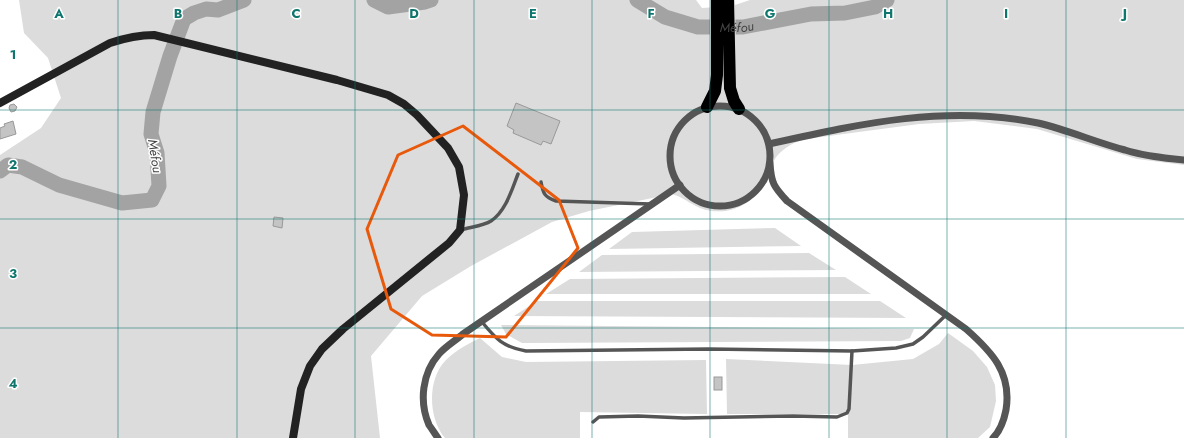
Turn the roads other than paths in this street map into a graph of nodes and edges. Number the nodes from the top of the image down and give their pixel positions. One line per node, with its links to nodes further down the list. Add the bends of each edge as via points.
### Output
1 (717, 0): 3 (highway)
2 (728, 0): 3 (highway)
3 (723, 75): 5 (highway); 6 (highway)
4 (0, 103): 14 (main road, via 110,43 133,36 154,35 338,80 388,95 404,104 417,114 448,148 459,167 464,195)
5 (707, 107): 6 (street, via 723,105); 12 (street, via 688,117 675,134 670,163)
6 (739, 109): 7 (street, via 748,113 758,123)
7 (769, 144): 8 (street, via 848,126 902,118 993,116 1038,123 1150,156); 9 (street)
8 (1184, 160)
9 (770, 163): 12 (street, via 760,187 747,199 730,205 704,204 689,195); 15 (street, via 771,178 787,201)
10 (518, 174): 14 (lane, via 500,213 487,223)
11 (541, 182): 13 (lane, via 548,199 556,201)
12 (680, 185): 13 (street)
13 (652, 204): 16 (street)
14 (460, 230): 19 (main road, via 449,243 343,328 322,349 310,366 301,389)
15 (946, 315): 17 (lane, via 913,344 896,348); 21 (street, via 988,349 1002,371 1008,396 1004,417)
16 (482, 322): 17 (lane, via 495,338 504,344 526,351); 20 (street, via 438,354 426,375 423,389 426,415)
17 (852, 351): 18 (lane, via 849,409 847,413 837,417 610,416 599,417)
18 (593, 422)
19 (293, 438)
20 (438, 438)
21 (993, 438)

